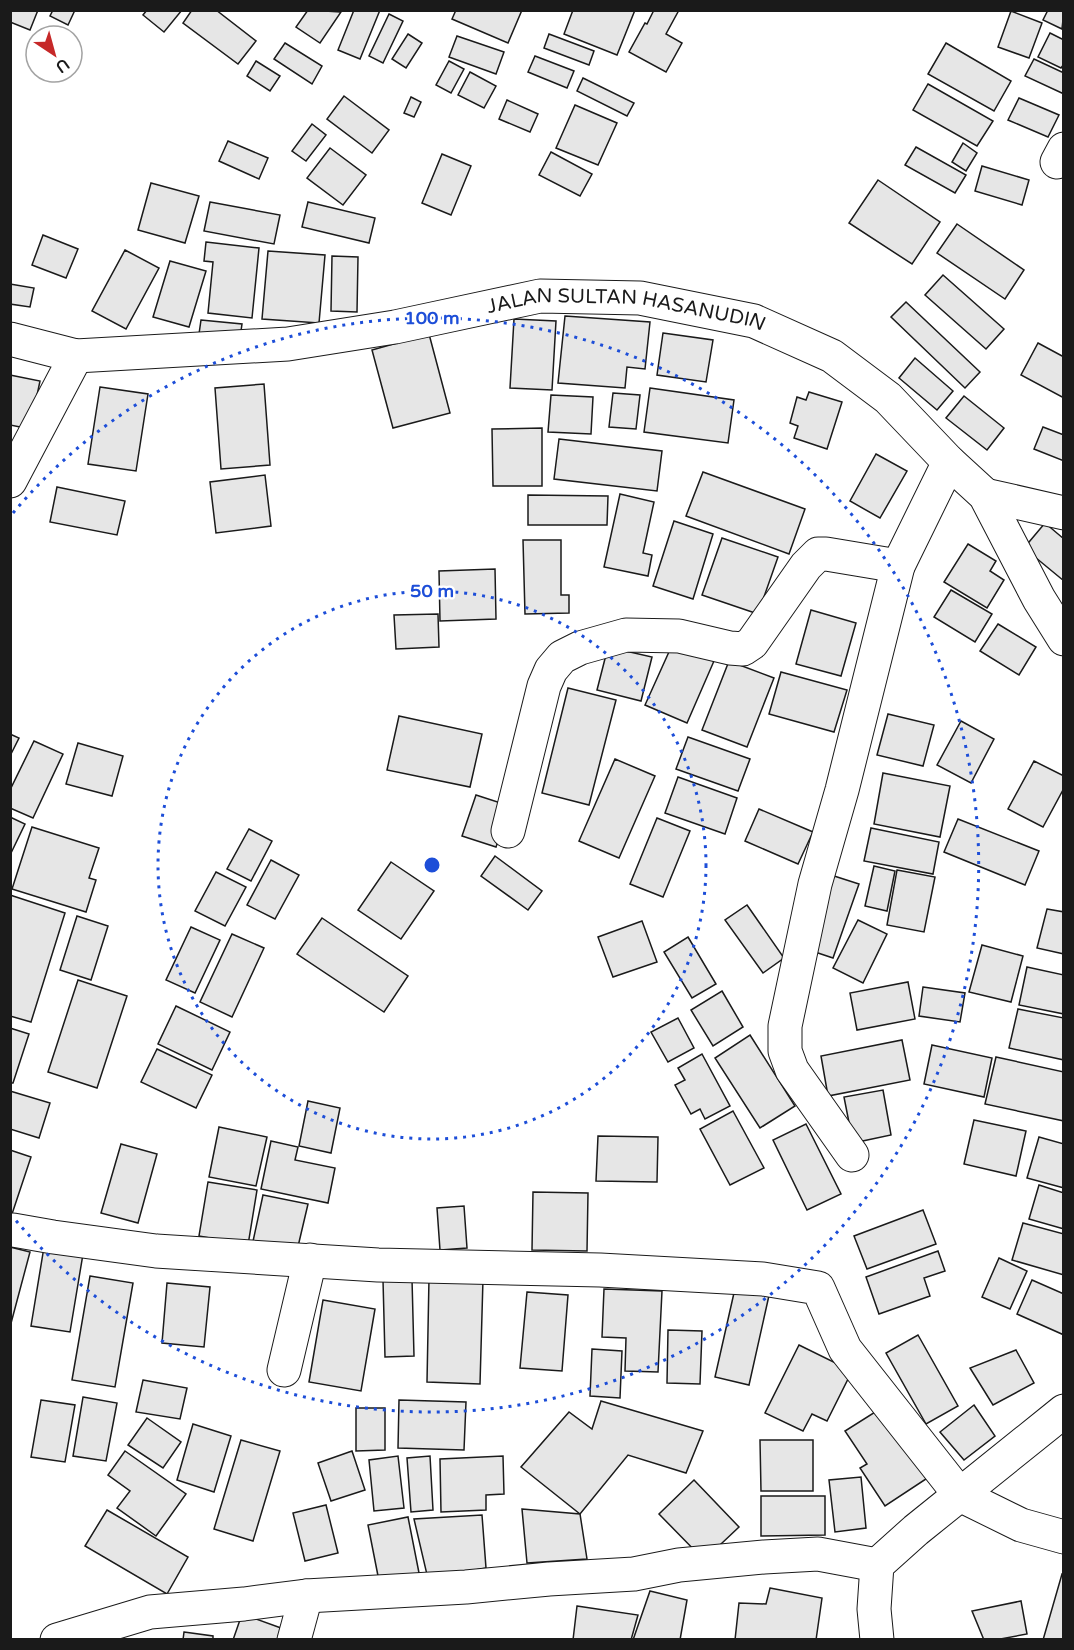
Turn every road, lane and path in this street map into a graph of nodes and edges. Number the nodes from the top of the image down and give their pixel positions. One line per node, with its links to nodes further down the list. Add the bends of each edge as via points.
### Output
1 (10, 339): 2 (street, JALAN SULTAN HASANUDIN)
2 (76, 356): 3 (street, JALAN SULTAN HASANUDIN, via 288,344 395,327 540,296 640,298 754,321 832,356 888,398); 4 (street)
3 (950, 462): 5 (street, JALAN SULTAN HASANUDIN); 7 (street)
4 (10, 481)
5 (985, 495): 6 (street); 8 (street, JALAN SULTAN HASANUDIN)
6 (1064, 513)
7 (898, 566): 9 (street, via 819,554 806,566 752,643 743,649 679,636 626,635 562,657 544,686); 10 (street, via 843,790 815,884 785,1026 785,1051 792,1070)
8 (1064, 639)
9 (508, 831)
10 (852, 1155)
11 (13, 1230): 12 (street, via 156,1251)
12 (310, 1260): 13 (street); 15 (street, via 600,1270 763,1279 818,1288 845,1349)
13 (284, 1370)
14 (1064, 1411): 15 (street)
15 (960, 1495): 16 (street, via 1020,1525); 17 (street)
16 (1064, 1538)
17 (877, 1565): 18 (street, via 818,1554 680,1564 634,1574); 21 (street)
18 (306, 1596): 19 (street, via 150,1612); 20 (street)
19 (57, 1640)
20 (294, 1640)
21 (876, 1640)

